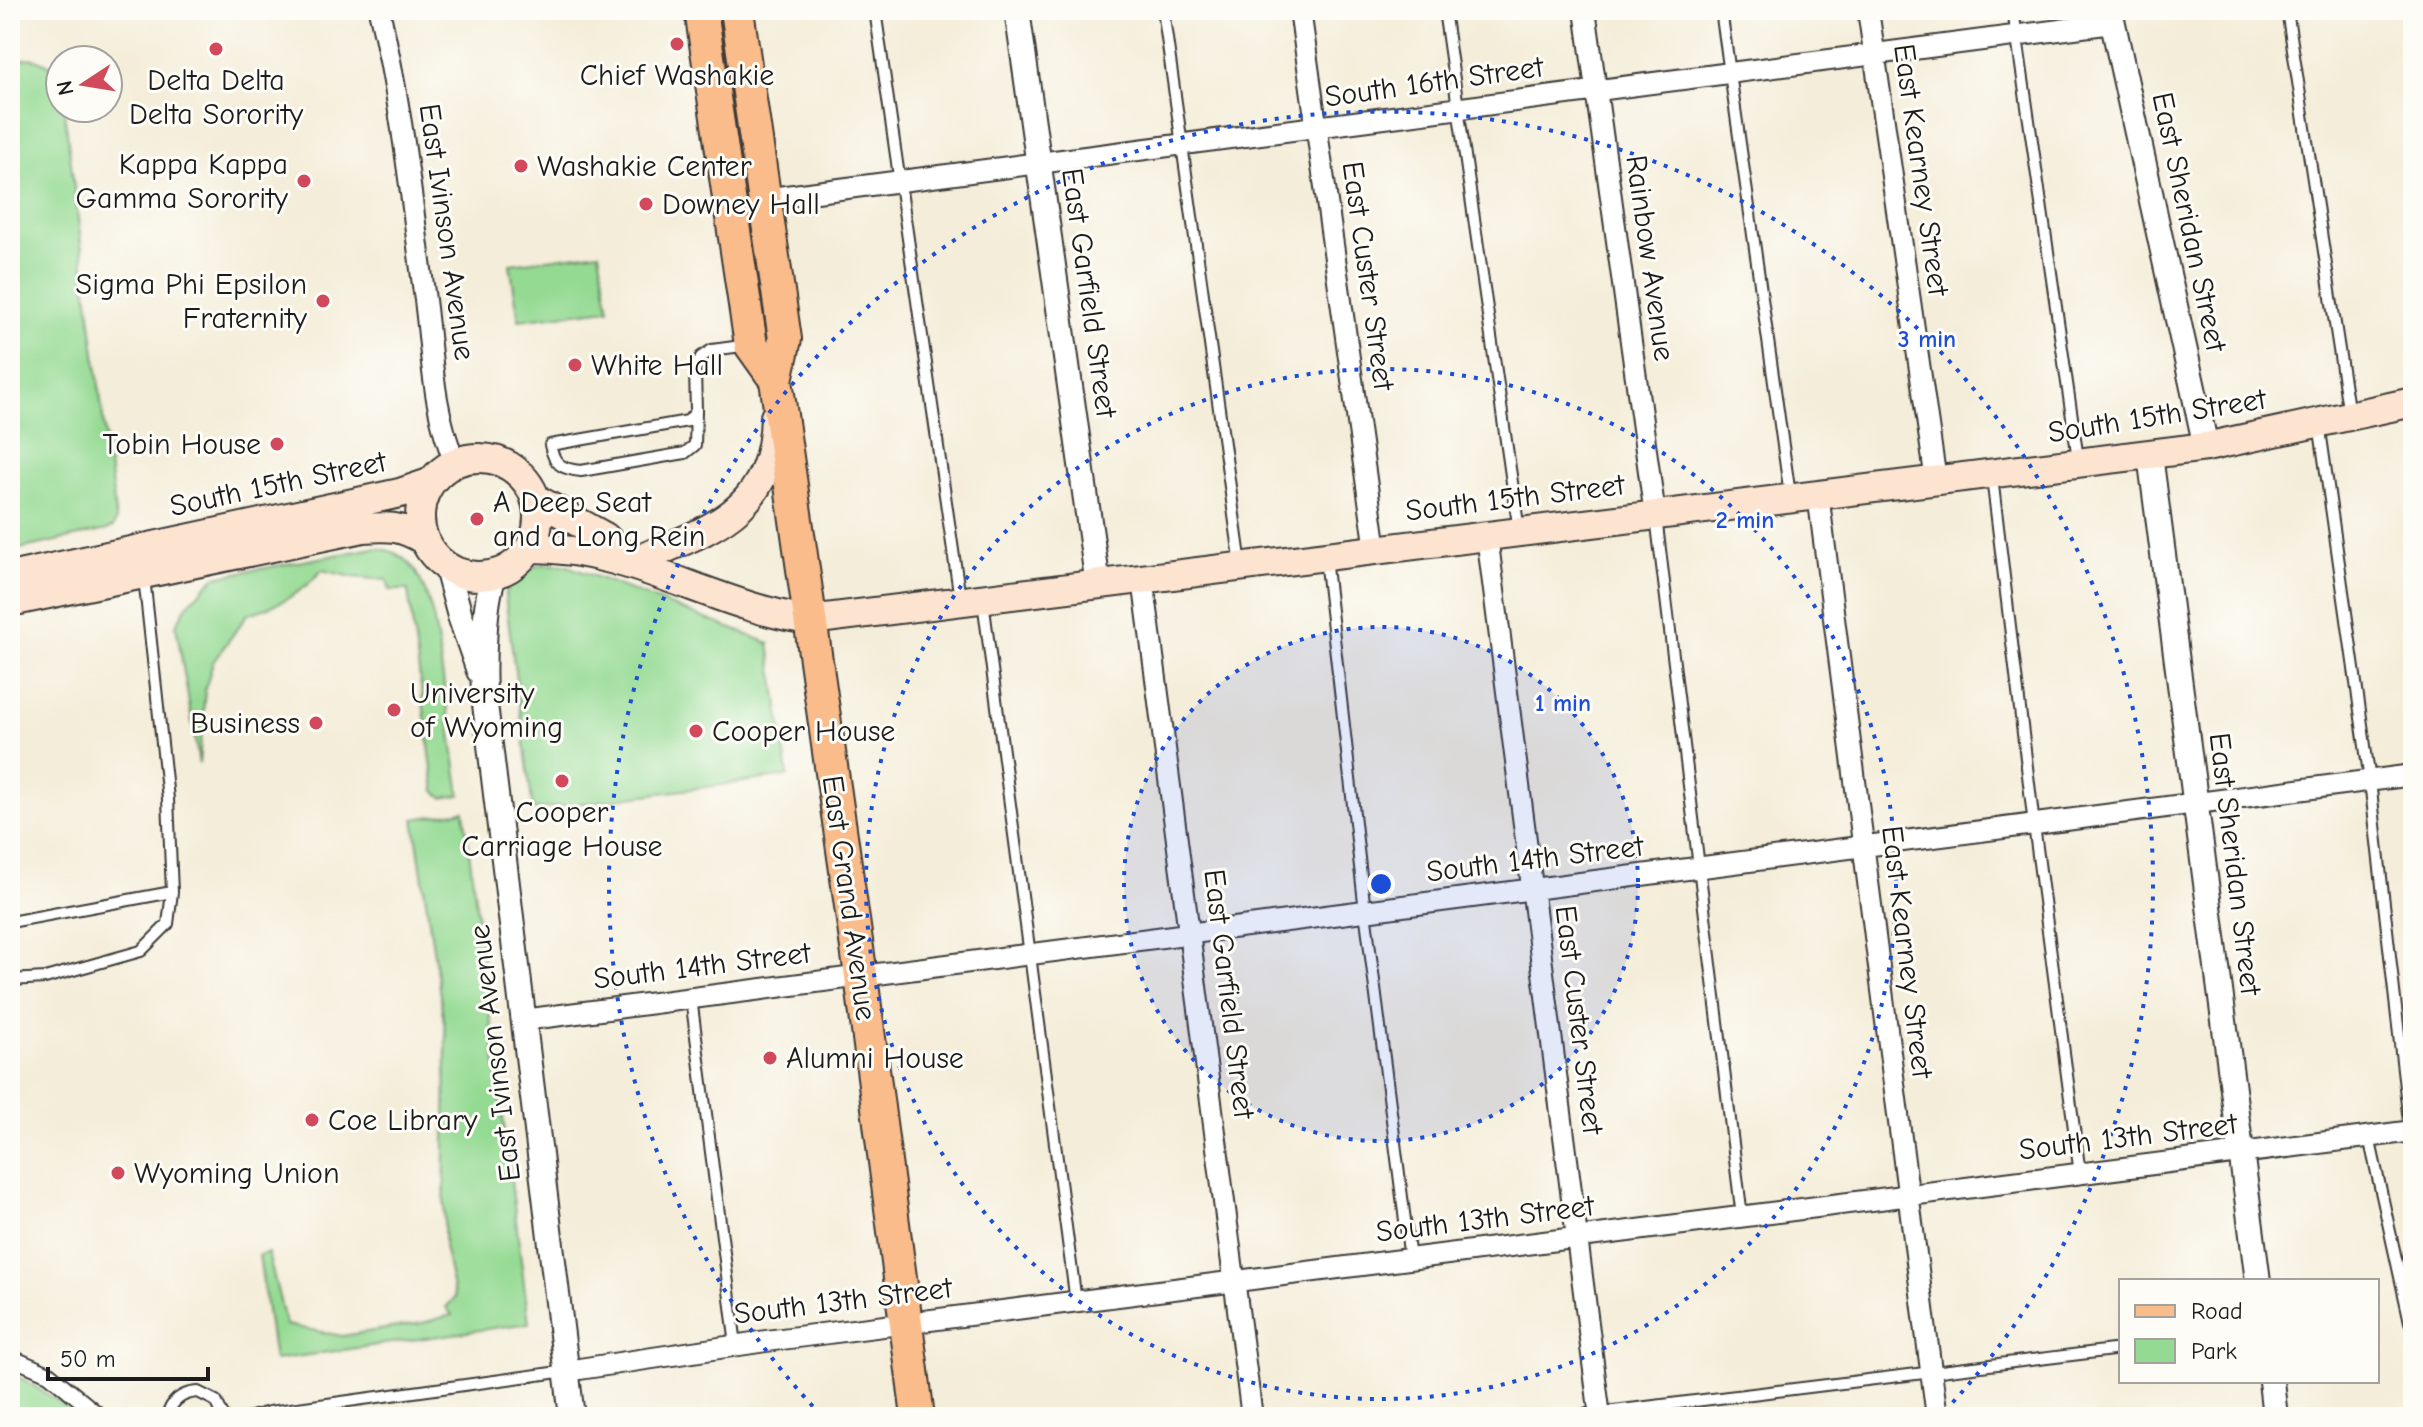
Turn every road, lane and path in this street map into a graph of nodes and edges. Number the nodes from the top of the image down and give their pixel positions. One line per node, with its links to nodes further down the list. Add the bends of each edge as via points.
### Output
1 (379, 10): 33 (street, East Ivinson Avenue, via 412,197 438,407)
2 (701, 10): 25 (main road, East Grand Avenue)
3 (737, 10): 24 (main road, East Grand Avenue)
4 (875, 10): 23 (lane)
5 (1017, 10): 22 (street, East Garfield Street)
6 (1163, 10): 21 (lane)
7 (1300, 10): 20 (street, East Custer Street)
8 (1444, 10): 19 (lane)
9 (1585, 10): 18 (street, Rainbow Avenue)
10 (1721, 10): 17 (lane)
11 (1868, 10): 16 (street, East Kearney Street)
12 (2013, 10): 15 (lane)
13 (2287, 10): 29 (lane)
14 (2112, 16): 15 (street, South 16th Street); 31 (street, East Sheridan Street)
15 (2016, 35): 16 (street, South 16th Street); 34 (lane)
16 (1874, 53): 17 (street, South 16th Street); 36 (street, East Kearney Street)
17 (1730, 73): 18 (street, South 16th Street); 39 (lane)
18 (1596, 91): 19 (street, South 16th Street); 41 (street, Rainbow Avenue)
19 (1458, 109): 20 (street, South 16th Street); 42 (lane)
20 (1317, 128): 21 (street, South 16th Street); 46 (street, East Custer Street)
21 (1182, 145): 22 (street, South 16th Street); 50 (lane)
22 (1039, 164): 23 (street, South 16th Street); 55 (street, East Garfield Street)
23 (900, 182): 24 (street, South 16th Street); 56 (lane)
24 (763, 199): 26 (main road, East Grand Avenue, via 785,339)
25 (751, 345): 26 (main road, East Grand Avenue); 28 (lane, via 712,350 701,357 695,370)
26 (776, 380): 49 (main road, via 774,446 756,491 709,529); 58 (main road, East Grand Avenue)
27 (2413, 402): 29 (main road, South 15th Street)
28 (696, 411): 28 (lane, via 680,423 550,445 552,455 566,469 581,471 685,453 695,445)
29 (2349, 416): 30 (main road, South 15th Street)
30 (2319, 423): 31 (main road, South 15th Street); 61 (lane)
31 (2206, 447): 32 (main road, South 15th Street)
32 (2150, 455): 34 (main road, South 15th Street); 62 (street, East Sheridan Street)
33 (455, 462): 37 (main road, South 15th Street); 40 (main road, South 15th Street, via 483,457 510,466)
34 (2079, 463): 35 (main road, South 15th Street)
35 (1991, 474): 36 (main road, South 15th Street); 63 (lane)
36 (1936, 481): 38 (main road, South 15th Street)
37 (429, 483): 44 (main road, South 15th Street, via 421,505); 48 (main road, South 15th Street)
38 (1818, 494): 39 (main road, South 15th Street); 64 (street, East Kearney Street)
39 (1790, 498): 41 (main road, South 15th Street)
40 (536, 499): 45 (main road, via 538,528); 49 (main road, South 15th Street, via 605,537)
41 (1655, 515): 42 (main road, South 15th Street); 65 (lane)
42 (1519, 532): 43 (main road, South 15th Street)
43 (1487, 536): 46 (main road, South 15th Street); 66 (street, East Custer Street)
44 (424, 540): 48 (main road, South 15th Street, via 392,526 363,528); 51 (main road)
45 (530, 548): 49 (main road, South 15th Street); 52 (main road, via 516,565)
46 (1376, 550): 47 (main road, South 15th Street)
47 (1325, 556): 50 (main road, South 15th Street); 68 (lane)
48 (142, 560): 53 (main road); 57 (main road); 67 (lane, via 168,799)
49 (631, 563): 58 (main road, South 15th Street, via 774,613)
50 (1241, 567): 54 (main road, South 15th Street)
51 (447, 568): 52 (main road, via 474,577); 59 (street, East Ivinson Avenue)
52 (495, 575): 59 (street, East Ivinson Avenue, via 487,597)
53 (10, 577)
54 (1143, 579): 55 (main road, South 15th Street); 70 (street, East Garfield Street)
55 (1098, 585): 56 (main road, South 15th Street)
56 (972, 600): 58 (main road, South 15th Street); 71 (lane)
57 (10, 602)
58 (810, 620): 72 (main road, East Grand Avenue)
59 (483, 681): 75 (street, East Ivinson Avenue)
60 (2413, 775): 61 (street, South 14th Street)
61 (2370, 781): 62 (street, South 14th Street); 76 (lane)
62 (2195, 804): 63 (street, South 14th Street); 78 (street, East Sheridan Street)
63 (2034, 825): 64 (street, South 14th Street); 79 (lane)
64 (1863, 846): 65 (street, South 14th Street); 80 (street, East Kearney Street)
65 (1700, 868): 66 (street, South 14th Street); 81 (lane)
66 (1532, 889): 68 (street, South 14th Street); 82 (street, East Custer Street)
67 (172, 892): 69 (lane); 73 (lane, via 168,924 141,951 45,978)
68 (1365, 911): 70 (street, South 14th Street); 83 (lane)
69 (10, 922)
70 (1189, 934): 71 (street, South 14th Street); 85 (street, East Garfield Street)
71 (1030, 954): 72 (street, South 14th Street); 86 (lane)
72 (861, 976): 74 (street, South 14th Street); 87 (main road, East Grand Avenue)
73 (10, 980)
74 (691, 998): 75 (street, South 14th Street); 89 (lane)
75 (523, 1020): 93 (street, East Ivinson Avenue)
76 (2411, 1131): 77 (street, South 13th Street)
77 (2369, 1137): 78 (street, South 13th Street); 88 (lane)
78 (2241, 1153): 79 (street, South 13th Street); 84 (street, East Sheridan Street)
79 (2080, 1174): 80 (street, South 13th Street)
80 (1908, 1196): 81 (street, South 13th Street); 92 (street, East Kearney Street)
81 (1742, 1217): 82 (street, South 13th Street)
82 (1577, 1238): 83 (street, South 13th Street); 96 (street, East Custer Street)
83 (1410, 1259): 85 (street, South 13th Street)
84 (2258, 1279)
85 (1234, 1282): 86 (street, South 13th Street); 103 (street, East Garfield Street)
86 (1076, 1302): 87 (street, South 13th Street)
87 (906, 1324): 89 (street, South 13th Street); 102 (main road, East Grand Avenue)
88 (2413, 1326)
89 (736, 1345): 93 (street, South 13th Street)
90 (2119, 1349): 92 (lane)
91 (10, 1357): 97 (street, via 49,1374)
92 (1931, 1370): 96 (lane); 105 (street, East Kearney Street)
93 (566, 1371): 95 (lane); 101 (street, East Ivinson Avenue)
94 (2271, 1383): 106 (street)
95 (269, 1414): 100 (lane)
96 (1600, 1415): 104 (lane)
97 (101, 1417)
98 (167, 1417): 99 (lane, via 179,1397 198,1392 216,1401)
99 (224, 1417)
100 (251, 1417)
101 (572, 1417)
102 (918, 1417)
103 (1252, 1417)
104 (1564, 1417)
105 (1937, 1417)
106 (2275, 1417)

